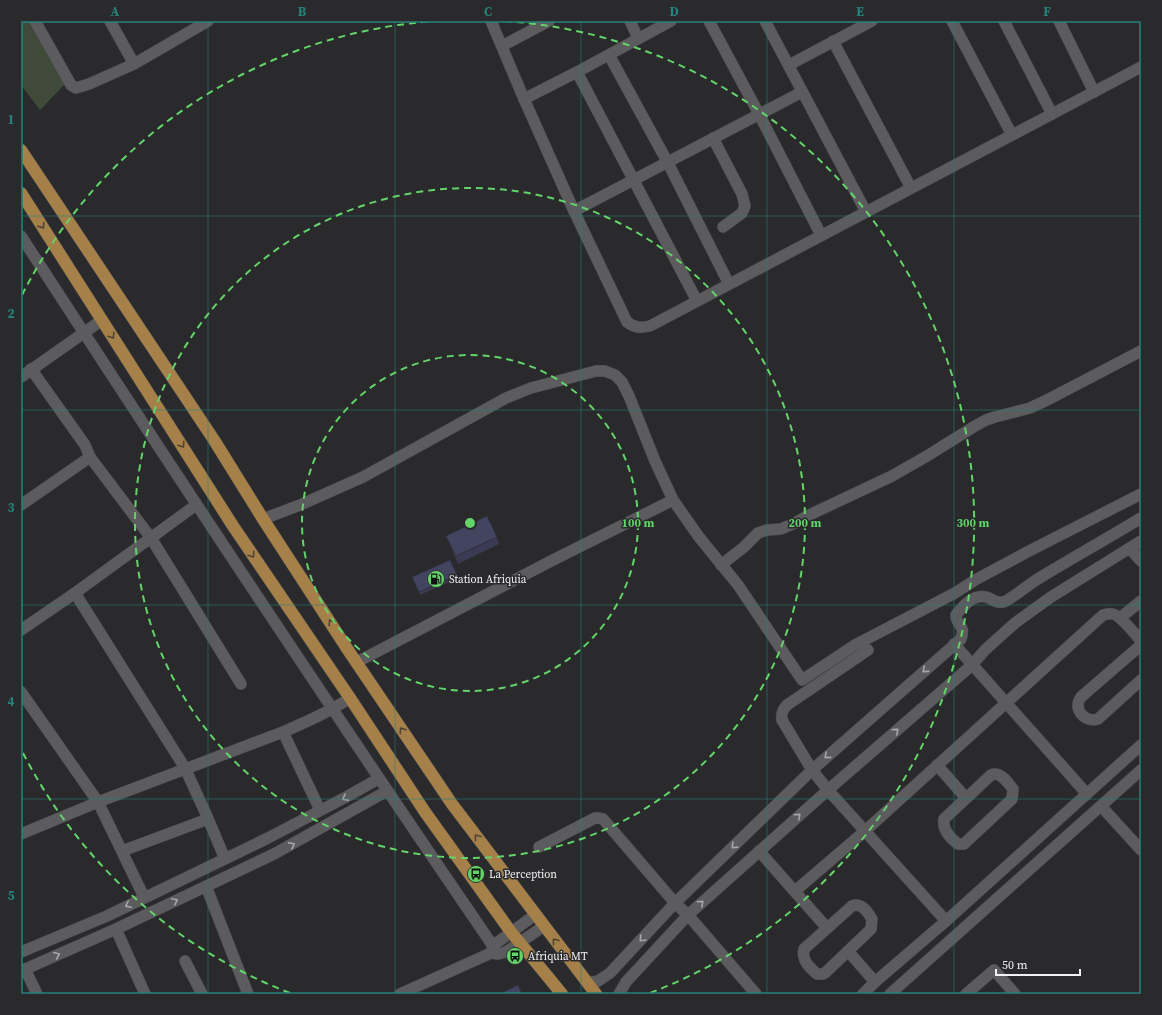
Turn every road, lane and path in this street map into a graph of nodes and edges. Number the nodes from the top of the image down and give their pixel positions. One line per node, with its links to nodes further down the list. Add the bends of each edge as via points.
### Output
1 (35, 21): 18 (street, via 71,85 76,88)
2 (110, 21): 18 (street)
3 (491, 21): 16 (street)
4 (549, 21): 16 (street)
5 (630, 21): 14 (street)
6 (671, 21): 14 (street)
7 (709, 21): 25 (street)
8 (765, 21): 19 (street)
9 (872, 21): 15 (street)
10 (952, 21): 27 (street)
11 (1004, 21): 26 (street)
12 (1059, 21): 23 (street)
13 (201, 23): 18 (street)
14 (638, 38): 17 (street)
15 (833, 41): 19 (street); 32 (street)
16 (502, 46): 24 (street)
17 (609, 55): 21 (street); 30 (street)
18 (134, 64)
19 (789, 65): 22 (street)
20 (1141, 67): 23 (street)
21 (577, 72): 24 (street); 31 (street)
22 (802, 92): 25 (street); 35 (street)
23 (1094, 92): 26 (street)
24 (524, 99): 34 (street)
25 (759, 114): 28 (street); 37 (street)
26 (1052, 114): 27 (street)
27 (1012, 135): 32 (street)
28 (713, 138): 30 (street); 36 (street, via 742,194 745,206 742,213)
29 (21, 150): 52 (main road, via 214,440)
30 (668, 163): 31 (street); 39 (street)
31 (634, 181): 34 (street); 40 (street)
32 (911, 188): 35 (street)
33 (21, 193): 41 (main road, one-way to 41)
34 (574, 211): 40 (street, via 627,322 632,326 650,326)
35 (866, 212): 37 (street)
36 (723, 227)
37 (821, 235): 39 (street)
38 (21, 236): 42 (street)
39 (729, 284): 40 (street)
40 (697, 301)
41 (102, 320): 42 (street); 71 (main road, one-way to 71, via 233,526)
42 (84, 333): 44 (street); 50 (street)
43 (1141, 351): 57 (street, via 1030,408 986,420 892,476 795,523 781,529 758,533 744,548)
44 (31, 369): 45 (street); 46 (street, via 85,445)
45 (21, 377)
46 (90, 457): 49 (street); 53 (street)
47 (1141, 494): 57 (street, via 855,645 802,680 751,604)
48 (673, 500): 52 (street, via 622,382 615,375 596,371 506,398 363,477 300,506); 57 (street); 66 (street)
49 (21, 505)
50 (196, 505): 53 (street); 73 (street)
51 (1141, 518): 63 (street, via 1041,577 1006,601 998,602 981,597 973,599 956,615 963,633)
52 (263, 519): 66 (main road, one-way to 52)
53 (151, 538): 58 (street); 69 (street)
54 (1141, 541): 55 (street)
55 (1130, 549): 56 (street); 67 (street, via 1033,610 1000,636)
56 (1141, 561)
57 (721, 565)
58 (75, 593): 61 (street); 77 (street)
59 (1141, 600): 60 (street)
60 (1120, 618): 62 (street); 72 (street, via 1110,613 1103,615)
61 (21, 630)
62 (1141, 641)
63 (954, 644): 67 (street); 78 (street, one-way to 78)
64 (1141, 644): 68 (street, via 1081,697 1078,709 1086,719 1098,719)
65 (868, 650): 78 (street, via 787,705 782,711 784,724)
66 (356, 662): 100 (main road, one-way to 66, via 452,804)
67 (972, 665): 72 (street); 81 (street, one-way to 67)
68 (1141, 680)
69 (241, 684)
70 (21, 692): 85 (street)
71 (350, 698): 73 (street); 106 (main road, via 421,806)
72 (1006, 702): 76 (street); 83 (street)
73 (333, 709): 74 (street); 80 (street)
74 (283, 732): 77 (street); 87 (street)
75 (1141, 745): 83 (street)
76 (937, 765): 84 (street); 89 (street)
77 (185, 768): 85 (street); 88 (street)
78 (812, 770): 81 (street); 99 (street, one-way to 99)
79 (1141, 770): 86 (street)
80 (378, 779): 82 (street); 87 (street, one-way to 87)
81 (828, 790): 89 (street); 94 (street, one-way to 81)
82 (387, 791): 96 (street, one-way to 82, via 285,849); 108 (street)
83 (1087, 794): 102 (street)
84 (966, 798): 84 (street, via 947,816 943,824 945,831 960,845 1010,802 1013,789 1002,776 994,774)
85 (98, 802): 90 (street); 93 (street)
86 (1101, 806): 92 (street); 127 (street)
87 (320, 810): 95 (street)
88 (208, 819): 93 (street); 95 (street)
89 (865, 831): 97 (street); 102 (street)
90 (21, 834)
91 (539, 847): 99 (street, via 595,818 603,819)
92 (1141, 850)
93 (122, 851): 98 (street)
94 (760, 851): 97 (street); 101 (street, one-way to 94)
95 (225, 859): 98 (street)
96 (206, 886): 105 (street, one-way to 96); 120 (street)
97 (795, 891): 104 (street)
98 (144, 897): 110 (street, one-way to 110, via 107,916)
99 (675, 903): 101 (street); 112 (street, one-way to 112)
100 (535, 915): 103 (main road); 106 (street)
101 (688, 915): 114 (street); 125 (street)
102 (946, 921): 115 (street)
103 (544, 926): 107 (street); 116 (main road, one-way to 103)
104 (827, 928): 109 (street, via 804,950 805,961 815,973 823,974); 109 (street, via 852,906 863,907 872,919 871,929)
105 (116, 929): 113 (street, one-way to 105); 118 (street)
106 (511, 932): 107 (main road); 108 (street, via 495,944)
107 (520, 943): 108 (street, via 502,953 494,954); 122 (main road)
108 (492, 950): 121 (street)
109 (848, 951): 115 (street)
110 (21, 952)
111 (185, 961): 119 (street)
112 (614, 969): 114 (street); 116 (street, via 603,979)
113 (23, 970): 117 (street)
114 (626, 982): 124 (street)
115 (875, 982): 126 (street)
116 (587, 983): 123 (main road)
117 (36, 994)
118 (145, 994)
119 (202, 994)
120 (248, 994)
121 (400, 994)
122 (562, 994)
123 (596, 994)
124 (619, 994)
125 (756, 994)
126 (864, 994)
127 (890, 994)
128 (966, 994): 129 (street, via 994,970)
129 (1015, 994)

